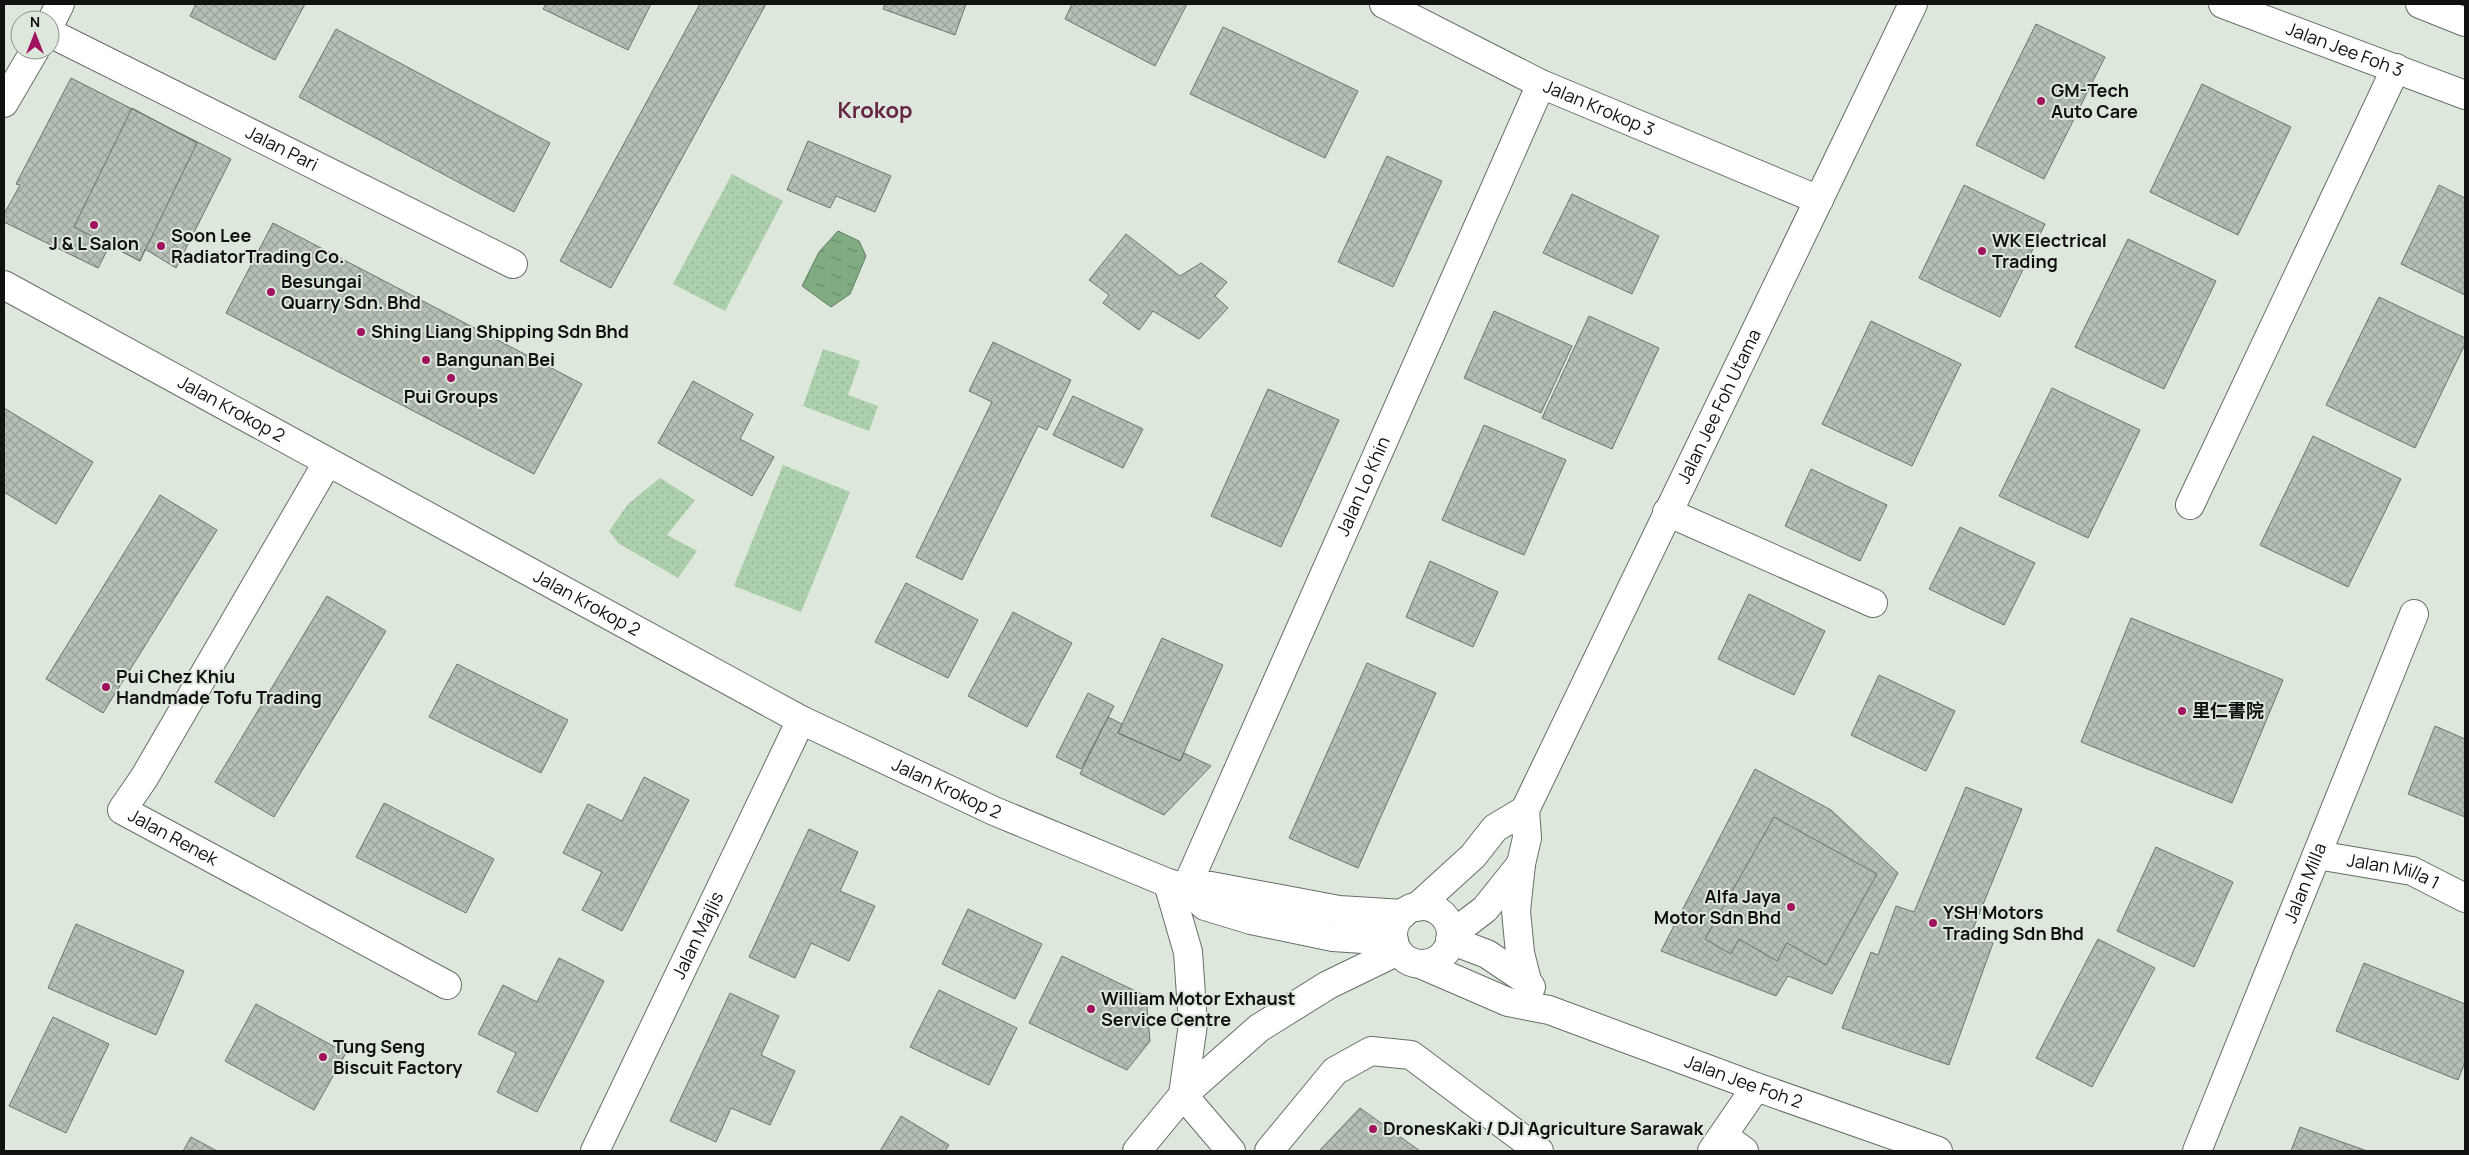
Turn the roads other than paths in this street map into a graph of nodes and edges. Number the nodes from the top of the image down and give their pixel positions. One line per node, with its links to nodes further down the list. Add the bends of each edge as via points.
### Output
1 (1384, 4): 9 (street, Jalan Krokop 3)
2 (1913, 4): 12 (street, Jalan Jee Foh Utama)
3 (2223, 4): 8 (street, Jalan Jee Foh 3)
4 (2420, 4): 5 (street)
5 (2465, 22)
6 (60, 38): 13 (street, Jalan Pari)
7 (29, 60): 11 (street)
8 (2396, 68): 10 (street, Jalan Jee Foh 3); 16 (street)
9 (1541, 84): 12 (street, Jalan Krokop 3); 24 (street, Jalan Lo Khin)
10 (2465, 95)
11 (4, 103)
12 (1819, 200): 17 (street, Jalan Jee Foh Utama)
13 (513, 264)
14 (4, 285): 15 (street, Jalan Krokop 2)
15 (327, 463): 20 (street, Jalan Krokop 2); 30 (street, Jalan Renek, via 144,778 122,810)
16 (2190, 505)
17 (1667, 512): 18 (street); 21 (street, Jalan Jee Foh Utama)
18 (1873, 603)
19 (2414, 614): 22 (street, Jalan Milla)
20 (800, 720): 24 (street, Jalan Krokop 2, via 994,811); 36 (street, Jalan Majlis)
21 (1524, 810): 23 (street, via 1527,838); 26 (street, via 1495,828 1473,856)
22 (2317, 855): 25 (street, Jalan Milla 1, via 2412,871); 41 (street, Jalan Milla)
23 (1521, 864): 27 (street, via 1486,909); 29 (street, via 1516,911)
24 (1177, 886): 26 (street, via 1211,886 1339,910); 28 (street, via 1205,906 1251,920); 33 (street, via 1188,952 1193,1024)
25 (2465, 898)
26 (1410, 911): 27 (street, via 1426,907 1441,914); 28 (street, via 1395,926)
27 (1451, 938): 28 (street, via 1448,948 1436,961); 29 (street, via 1488,954)
28 (1404, 952): 31 (street, Jalan Jee Foh 2, via 1508,1002); 33 (street, via 1328,985 1259,1028)
29 (1526, 981): 31 (street)
30 (447, 986)
31 (1550, 1010): 32 (street, Jalan Jee Foh 2)
32 (1756, 1088): 34 (street); 40 (street, Jalan Jee Foh 2)
33 (1183, 1095): 35 (street); 37 (street)
34 (1726, 1146)
35 (1142, 1149)
36 (595, 1151)
37 (1231, 1151)
38 (1269, 1151): 39 (street, via 1335,1071 1371,1051 1411,1055)
39 (1539, 1151)
40 (1938, 1151)
41 (2198, 1151)

